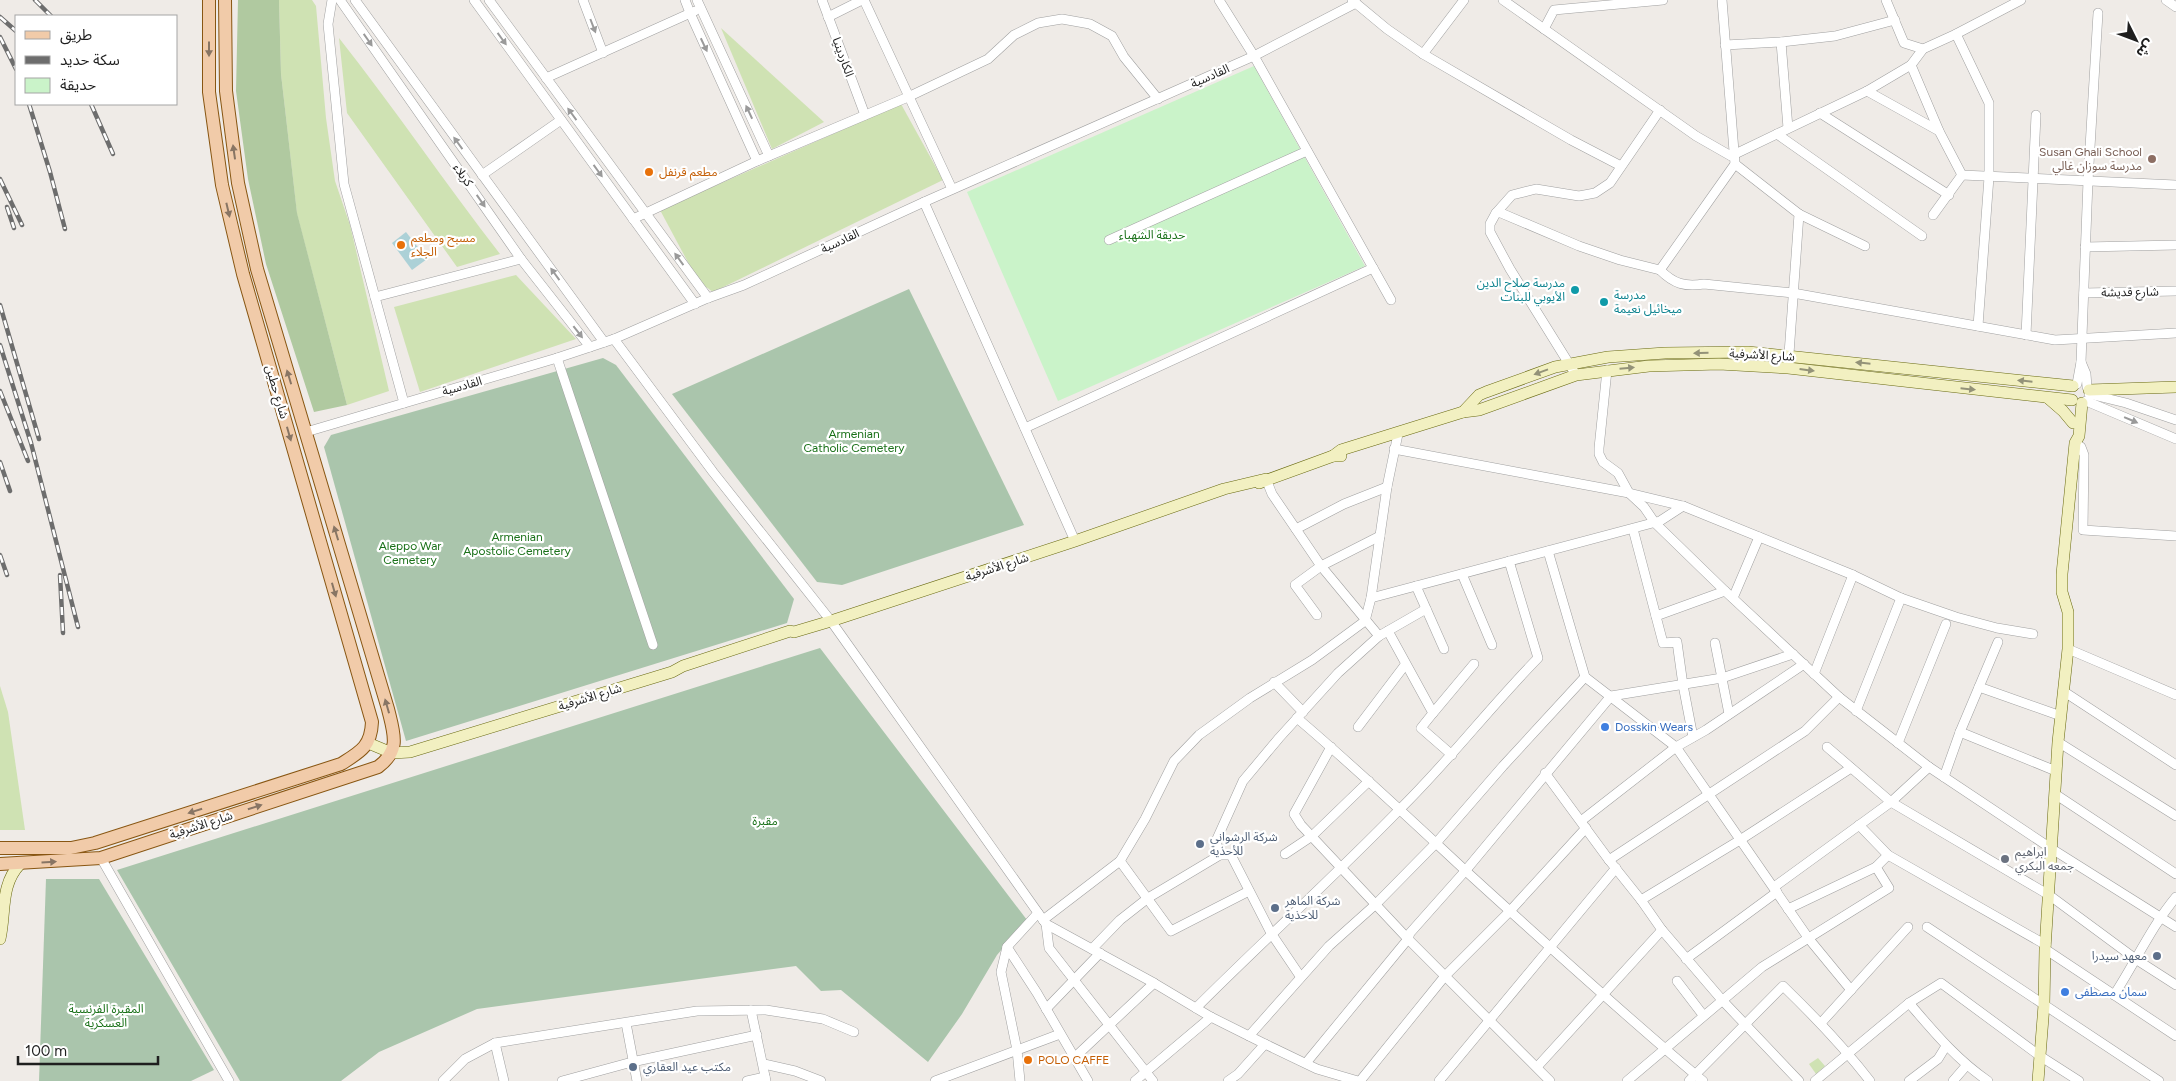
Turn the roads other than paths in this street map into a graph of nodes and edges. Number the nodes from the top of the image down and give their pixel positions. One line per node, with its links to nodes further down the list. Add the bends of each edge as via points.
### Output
1 (209, 0): 168 (main road, شارع حطين, one-way to 168, via 209,92 222,184 243,274 372,722)
2 (225, 0): 104 (main road, شارع حطين, one-way to 2, via 257,269 238,183 226,91)
3 (332, 0): 79 (street, via 328,24 344,184)
4 (340, 0): 73 (street, كربلاء, one-way to 73)
5 (354, 0): 54 (street, كربلاء, one-way to 5)
6 (474, 0): 44 (street, one-way to 44)
7 (489, 0): 36 (street)
8 (583, 0): 32 (street, one-way to 32)
9 (685, 0): 24 (street)
10 (822, 0): 25 (street, الكاردينيا)
11 (863, 0): 25 (street); 38 (street)
12 (1219, 0): 34 (street)
13 (1464, 0): 33 (street)
14 (1503, 0): 27 (street)
15 (1663, 0): 27 (street, via 1554,10)
16 (1722, 0): 30 (street)
17 (1886, 0): 26 (street)
18 (2021, 0): 28 (street)
19 (2166, 0): 22 (street)
20 (1354, 2): 33 (street); 34 (street, القادسية)
21 (698, 4): 24 (street); 50 (street, one-way to 21)
22 (2176, 6)
23 (2098, 13): 58 (street)
24 (690, 14): 32 (street); 51 (street, one-way to 51)
25 (828, 17): 42 (street, الكاردينيا)
26 (1895, 20): 29 (street, via 1835,36); 31 (street, via 1904,43)
27 (1544, 28): 40 (street)
28 (1956, 34): 31 (street); 56 (street, via 1989,103)
29 (1781, 42): 30 (street); 45 (street)
30 (1725, 45): 49 (street)
31 (1923, 49): 35 (street)
32 (603, 53): 36 (street)
33 (1423, 54): 53 (street)
34 (1254, 56): 39 (street, القادسية); 48 (street)
35 (1912, 65): 37 (street); 46 (street)
36 (546, 78): 63 (street, one-way to 36)
37 (1867, 91): 41 (street); 46 (street)
38 (908, 97): 39 (street, via 988,59 1014,36 1038,22 1062,19 1090,24 1112,36 1124,57); 42 (street); 60 (street)
39 (1158, 98): 60 (street, القادسية)
40 (1660, 110): 49 (street, via 1696,136 1731,156); 53 (street)
41 (1820, 113): 45 (street); 61 (street)
42 (865, 115): 50 (street)
43 (2036, 115): 57 (street)
44 (561, 120): 54 (street); 67 (street, one-way to 67)
45 (1788, 128): 47 (street)
46 (1939, 131): 55 (street)
47 (1777, 134): 49 (street); 68 (street)
48 (1307, 150): 69 (street); 74 (street)
49 (1735, 153): 52 (street)
50 (769, 156): 51 (street)
51 (757, 161): 63 (street)
52 (1735, 164): 65 (street); 75 (street)
53 (1621, 166): 64 (street, via 1610,182 1595,193 1579,196 1536,189 1512,195)
54 (482, 175): 88 (street, كربلاء, one-way to 54)
55 (1962, 176): 56 (street); 61 (street)
56 (1989, 177): 57 (street); 83 (street)
57 (2032, 179): 58 (street); 85 (street)
58 (2088, 181): 59 (street); 72 (street)
59 (2176, 185)
60 (952, 190): 62 (street, القادسية)
61 (1948, 195): 66 (street)
62 (924, 202): 80 (street, القادسية, via 744,285); 103 (street)
63 (645, 213): 67 (street); 80 (street, one-way to 63)
64 (1496, 213): 75 (street, via 1579,246); 92 (street, via 1490,232)
65 (1799, 214): 71 (street); 78 (street)
66 (1933, 215)
67 (634, 219): 82 (street)
68 (1922, 236)
69 (1109, 240)
70 (2176, 244): 72 (street)
71 (1865, 246)
72 (2085, 247): 77 (street)
73 (522, 259): 79 (street); 89 (street, كربلاء, one-way to 89)
74 (1373, 268): 81 (street); 103 (street)
75 (1660, 270): 78 (street, via 1670,280 1690,286 1704,284)
76 (2176, 291): 77 (street, شارع قديشة)
77 (2084, 292): 87 (street)
78 (1793, 293): 83 (street); 90 (street)
79 (375, 297): 99 (street)
80 (708, 298): 82 (street, القادسية)
81 (1392, 300)
82 (695, 304): 86 (street, القادسية)
83 (1978, 326): 85 (street)
84 (2176, 333): 87 (street)
85 (2026, 335): 87 (street, via 2056,340)
86 (614, 338): 88 (street, القادسية); 133 (street, via 713,472)
87 (2082, 338): 97 (street)
88 (604, 342): 89 (street, القادسية)
89 (590, 347): 91 (street, القادسية)
90 (1789, 356): 92 (street, شارع الأشرفية, one-way to 92, via 1748,352 1665,353 1608,357); 93 (street); 97 (street, شارع الأشرفية, one-way to 90)
91 (556, 358): 99 (street, القادسية); 142 (street)
92 (1569, 364): 95 (street); 100 (street, شارع الأشرفية, one-way to 100, via 1555,366 1486,392)
93 (1788, 368): 94 (street, شارع الأشرفية, one-way to 93, via 1719,364); 98 (street, شارع الأشرفية, one-way to 98)
94 (1607, 370): 95 (street, شارع الأشرفية); 111 (street, via 1599,454 1603,462 1618,474)
95 (1576, 375): 100 (street, شارع الأشرفية, via 1478,410)
96 (2176, 386): 97 (street)
97 (2081, 394): 98 (street, شارع الأشرفية); 101 (street, شارع الأشرفية, via 2126,403); 102 (street); 106 (street, شارع الأشرفية, one-way to 106); 107 (street, via 2079,436)
98 (2046, 397): 102 (street)
99 (404, 403): 104 (street, القادسية)
100 (1463, 412): 105 (street, شارع الأشرفية)
101 (2176, 420)
102 (2073, 423): 107 (street, via 2072,439)
103 (1025, 428): 119 (street)
104 (306, 432): 173 (main road, شارع حطين, one-way to 104, via 394,741 388,710)
105 (1398, 434): 108 (street); 109 (street, شارع الأشرفية, via 1390,440)
106 (2176, 440)
107 (2075, 442): 118 (street, via 2081,446 2084,455 2083,530); 144 (street, via 2062,583 2068,612)
108 (1394, 449): 110 (street); 111 (street)
109 (1266, 480): 115 (street); 119 (street, شارع الأشرفية, via 1224,489)
110 (1387, 487): 115 (street, via 1344,504); 116 (street)
111 (1629, 493): 112 (street); 113 (street, via 1644,507)
112 (1683, 506): 113 (street); 117 (street)
113 (1654, 523): 114 (street); 126 (street)
114 (1633, 528): 120 (street); 132 (street)
115 (1296, 529): 122 (street)
116 (1380, 536): 122 (street); 127 (street)
117 (1759, 536): 124 (street); 128 (street)
118 (2176, 536)
119 (1075, 541): 133 (street, شارع الأشرفية)
120 (1548, 551): 121 (street); 150 (street)
121 (1508, 561): 123 (street); 174 (street, via 1538,658 1500,697)
122 (1321, 566): 131 (street, via 1295,585); 134 (street)
123 (1462, 574): 125 (street); 141 (street)
124 (1853, 575): 129 (street); 149 (street)
125 (1416, 586): 127 (street); 130 (street)
126 (1725, 591): 128 (street); 132 (street)
127 (1371, 598): 134 (street)
128 (1732, 598): 145 (street)
129 (1901, 598): 137 (street, via 1956,617); 159 (street)
130 (1426, 609): 136 (street); 143 (street)
131 (1316, 615)
132 (1656, 616): 153 (street, via 1663,643 1677,642)
133 (831, 621): 173 (street, شارع الأشرفية, via 685,672 672,672 410,752); 217 (street)
134 (1365, 621): 138 (street); 152 (street, via 1312,660)
135 (1946, 624): 169 (street)
136 (1388, 631): 138 (street); 148 (street)
137 (2033, 634)
138 (1379, 636): 162 (street, via 1338,672)
139 (1998, 642): 154 (street)
140 (1715, 643): 151 (street)
141 (1492, 645)
142 (653, 646)
143 (1444, 649)
144 (2068, 649): 155 (street); 156 (street)
145 (1793, 654): 147 (street); 151 (street)
146 (1474, 664): 160 (street)
147 (1804, 664): 149 (street); 161 (street)
148 (1405, 665): 160 (street); 164 (street)
149 (1814, 674): 158 (street)
150 (1585, 677): 157 (street); 191 (street)
151 (1722, 678): 153 (street); 161 (street)
152 (1274, 682): 162 (street); 199 (street, via 1199,735 1174,761)
153 (1683, 685): 157 (street); 166 (street)
154 (1979, 687): 163 (street); 165 (street)
155 (2063, 691): 163 (street); 175 (street)
156 (2176, 695)
157 (1610, 696): 171 (street); 179 (street)
158 (1839, 698): 159 (street); 182 (street, via 1805,731)
159 (1856, 711): 169 (street)
160 (1434, 713): 174 (street, via 1421,728)
161 (1729, 714): 166 (street)
162 (1300, 715): 170 (street); 195 (street, via 1244,781 1216,841)
163 (2061, 716): 167 (street)
164 (1358, 727)
165 (1960, 732): 178 (street); 180 (street)
166 (1693, 737): 171 (street)
167 (2058, 742): 178 (street); 186 (street)
168 (368, 743): 173 (street, شارع الأشرفية); 192 (main road, شارع الأشرفية, one-way to 192, via 341,764 95,843 71,848)
169 (1898, 743): 176 (street)
170 (1331, 747): 181 (street); 189 (street, via 1294,814)
171 (1676, 747): 182 (street); 187 (street)
172 (1827, 748): 177 (street)
173 (392, 753): 197 (main road, شارع الأشرفية, one-way to 173, via 378,767)
174 (1452, 755): 185 (street)
175 (2176, 765)
176 (1929, 767): 180 (street); 184 (street)
177 (1851, 768): 184 (street); 190 (street)
178 (2056, 771): 183 (street)
179 (1545, 773): 187 (street); 205 (street)
180 (1944, 777): 193 (street)
181 (1369, 781): 185 (street); 189 (street)
182 (1709, 794): 190 (street); 198 (street)
183 (2055, 794): 193 (street); 206 (street)
184 (1891, 802): 188 (street); 209 (street)
185 (1400, 810): 191 (street); 202 (street)
186 (2176, 816)
187 (1583, 825): 198 (street); 215 (street)
188 (1859, 825): 196 (street); 207 (street)
189 (1312, 836): 194 (street); 202 (street)
190 (1740, 840): 207 (street); 212 (street)
191 (1437, 842): 205 (street); 213 (street)
192 (0, 848)
193 (2052, 849): 209 (street); 216 (street)
194 (1285, 854)
195 (1220, 855): 208 (street, via 1231,855); 210 (street)
196 (1888, 855): 203 (street); 228 (street)
197 (101, 858): 201 (main road, شارع الأشرفية, one-way to 197); 276 (street)
198 (1609, 860): 204 (street)
199 (1120, 861): 210 (street); 217 (street)
200 (0, 864): 201 (main road, شارع الأشرفية)
201 (20, 864): 223 (street, via 12,870 4,888)
202 (1341, 867): 213 (street); 222 (street)
203 (1876, 867): 214 (street); 225 (street, via 1889,888)
204 (1616, 868): 212 (street); 227 (street)
205 (1466, 870): 215 (street); 224 (street)
206 (2176, 874)
207 (1776, 889): 214 (street); 230 (street)
208 (1249, 891): 210 (street, via 1171,931); 222 (street)
209 (2049, 895): 228 (street); 231 (street)
210 (1148, 898): 229 (street, via 1120,920)
211 (2176, 898): 216 (street)
212 (1641, 900): 221 (street)
213 (1376, 904): 224 (street); 232 (street)
214 (1788, 910): 225 (street)
215 (1510, 911): 227 (street); 233 (street)
216 (2160, 917): 220 (street); 231 (street)
217 (1042, 919): 226 (street); 229 (street); 234 (street, via 1049,948)
218 (1908, 927): 238 (street)
219 (1928, 927): 243 (street)
220 (2176, 927)
221 (1662, 930): 230 (street); 239 (street)
222 (1271, 933): 232 (street); 244 (street)
223 (0, 939)
224 (1408, 939): 233 (street); 269 (street)
225 (1809, 939): 238 (street); 241 (street, via 1762,967)
226 (1007, 947): 245 (street); 262 (street, via 1001,972)
227 (1551, 947): 239 (street); 249 (street)
228 (2046, 947): 240 (street); 243 (street)
229 (1096, 951): 234 (street); 236 (street)
230 (1686, 959): 241 (street)
231 (2137, 960): 237 (street); 240 (street)
232 (1300, 976): 257 (street)
233 (1445, 976): 249 (street); 289 (street)
234 (1075, 980): 245 (street); 253 (street)
235 (1677, 981): 247 (street)
236 (1154, 983): 244 (street); 253 (street)
237 (2176, 985)
238 (1851, 990): 251 (street)
239 (1603, 994): 263 (street); 271 (street)
240 (2114, 995): 258 (street)
241 (1722, 1000): 247 (street); 252 (street)
242 (1909, 1003): 261 (street); 264 (street); 265 (street, via 1941,983)
243 (2044, 1005): 265 (street); 302 (street)
244 (1196, 1008): 248 (street)
245 (1046, 1009): 255 (street)
246 (751, 1010): 250 (street, via 697,1011); 254 (street, via 823,1019); 256 (street)
247 (1703, 1015): 263 (street)
248 (1211, 1016): 257 (street); 272 (street)
249 (1490, 1020): 271 (street); 290 (street)
250 (626, 1022): 259 (street); 267 (street)
251 (1821, 1023): 252 (street, via 1783,986); 264 (street)
252 (1745, 1025): 274 (street); 294 (street)
253 (1110, 1026): 266 (street); 272 (street)
254 (854, 1032)
255 (1060, 1034): 262 (street); 266 (street)
256 (757, 1035): 267 (street); 268 (street)
257 (1249, 1036): 260 (street)
258 (2176, 1036)
259 (495, 1043): 277 (street, via 465,1059); 278 (street)
260 (1265, 1044): 269 (street); 273 (street)
261 (1946, 1046): 270 (street); 297 (street, via 1938,1059)
262 (1017, 1050): 283 (street); 284 (street)
263 (1664, 1050): 274 (street); 292 (street)
264 (1849, 1054): 295 (street); 296 (street)
265 (2040, 1056): 300 (street); 301 (street)
266 (1074, 1058): 285 (street)
267 (632, 1062): 279 (street); 280 (street)
268 (764, 1064): 275 (street); 282 (street)
269 (1306, 1064): 289 (street)
270 (1966, 1066): 298 (street); 299 (street)
271 (1537, 1067): 291 (street)
272 (1146, 1072): 286 (street); 287 (street)
273 (1241, 1077): 288 (street)
274 (1693, 1078): 293 (street)
275 (766, 1079): 281 (street)
276 (229, 1081)
277 (443, 1081)
278 (504, 1081)
279 (562, 1081)
280 (636, 1081)
281 (747, 1081)
282 (821, 1081)
283 (935, 1081)
284 (1020, 1081)
285 (1088, 1081)
286 (1135, 1081)
287 (1153, 1081)
288 (1228, 1081)
289 (1359, 1081)
290 (1439, 1081)
291 (1550, 1081)
292 (1627, 1081)
293 (1703, 1081)
294 (1799, 1081)
295 (1815, 1081)
296 (1870, 1081)
297 (1909, 1081)
298 (1953, 1081)
299 (1988, 1081)
300 (2038, 1081)
301 (2079, 1081)
302 (2159, 1081)

